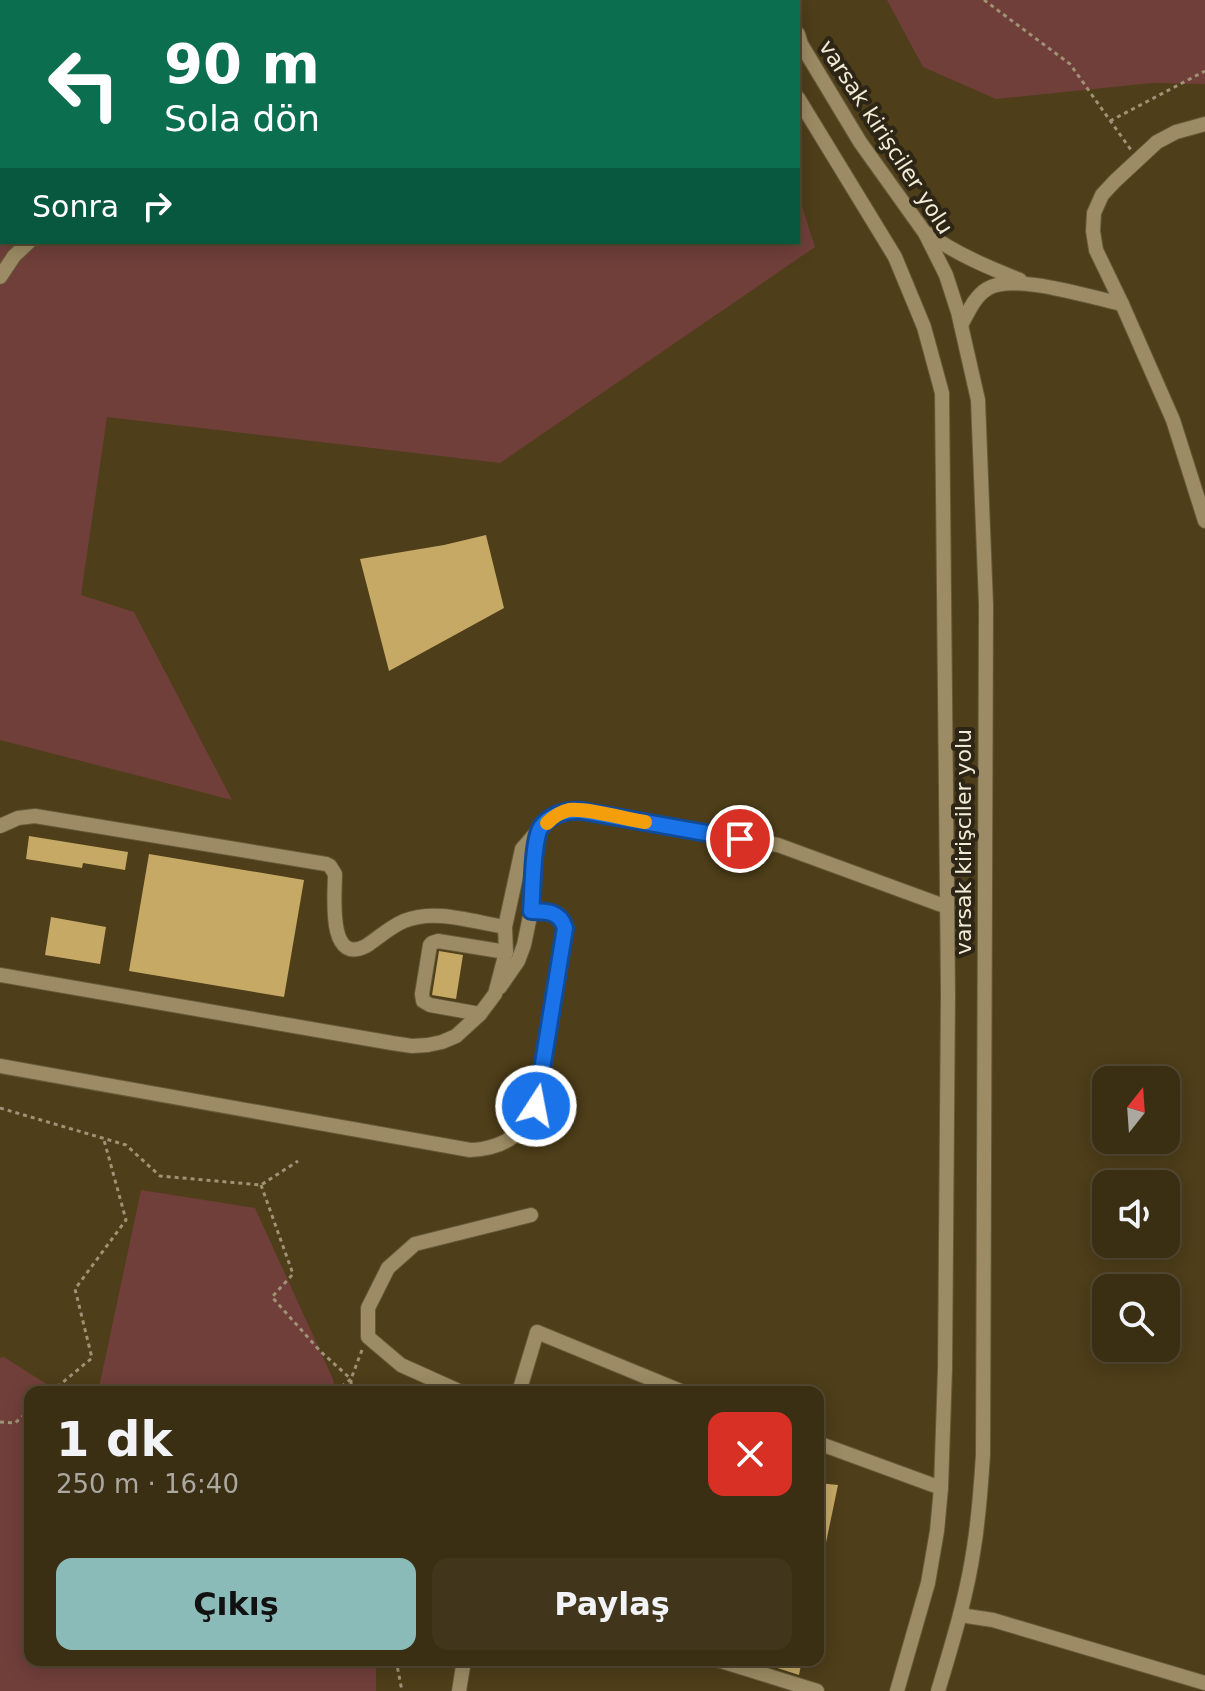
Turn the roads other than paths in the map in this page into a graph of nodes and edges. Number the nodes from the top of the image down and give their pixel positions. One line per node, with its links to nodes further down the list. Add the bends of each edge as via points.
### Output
1 (800, 41): 4 (street, varsak kirişciler yolu, via 860,142)
2 (800, 101): 13 (street, varsak kirişciler yolu, via 895,257 924,327 942,393)
3 (1205, 124): 8 (street, via 1157,142 1102,195 1093,222 1096,250)
4 (925, 233): 7 (street, via 975,262); 9 (street, varsak kirişciler yolu, via 946,275)
5 (27, 244): 6 (street)
6 (0, 277)
7 (1031, 284): 8 (street); 9 (street, via 988,288)
8 (1122, 304): 10 (street, via 1173,420)
9 (961, 325): 27 (street, varsak kirişciler yolu, via 978,400 986,605 983,1455 974,1550)
10 (1205, 521)
11 (0, 826): 15 (street, via 35,816 326,864 335,874 336,933 353,949 424,916)
12 (540, 828): 13 (street, via 558,814 582,811 778,845); 14 (street); 15 (street, via 519,856)
13 (947, 907): 26 (street, varsak kirişciler yolu)
14 (531, 911): 18 (street, via 518,961); 20 (street, via 550,912 565,928 536,1106 522,1130 495,1147 470,1150)
15 (505, 927): 16 (street)
16 (506, 952): 18 (street); 19 (street, via 438,941 430,945 423,1001)
17 (0, 975): 19 (street, via 412,1046 456,1036)
18 (495, 994): 19 (street)
19 (480, 1014)
20 (0, 1066)
21 (531, 1215): 22 (street, via 415,1244 388,1268 368,1308 368,1337 401,1365)
22 (448, 1386)
23 (521, 1386): 24 (street, via 537,1332)
24 (668, 1386)
25 (824, 1445): 26 (street)
26 (941, 1488): 33 (street, varsak kirişciler yolu, via 928,1583)
27 (960, 1615): 30 (street, via 993,1620); 34 (street, varsak kirişciler yolu)
28 (463, 1666): 31 (street)
29 (737, 1666): 32 (street)
30 (1205, 1683)
31 (459, 1691)
32 (817, 1691)
33 (897, 1691)
34 (938, 1691)

